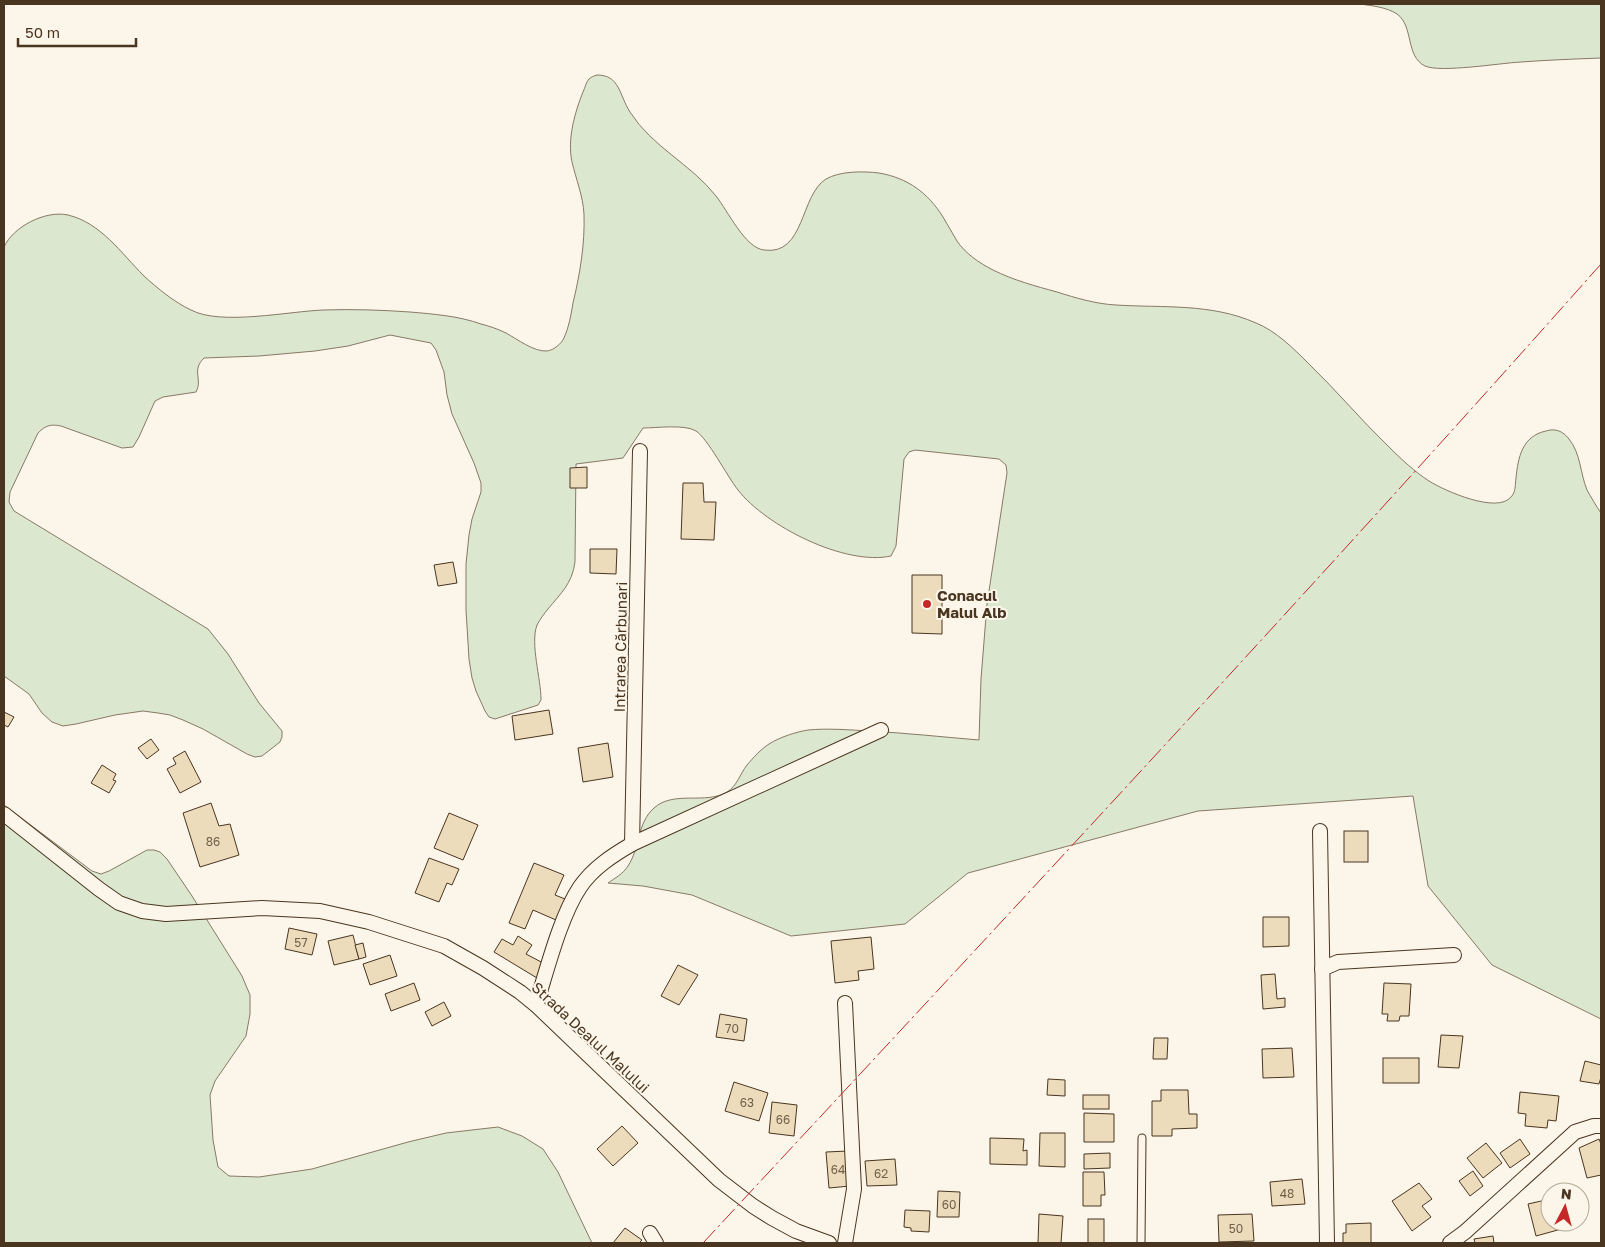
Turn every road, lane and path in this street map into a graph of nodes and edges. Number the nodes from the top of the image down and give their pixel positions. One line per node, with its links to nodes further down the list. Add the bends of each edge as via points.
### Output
1 (640, 451): 5 (street, Intrarea Cărbunari)
2 (881, 730): 5 (street)
3 (4, 814): 9 (street, Strada Dealul Malului, via 119,903 142,911 166,914 262,908 320,911 369,922 444,946 484,968)
4 (1320, 831): 7 (street)
5 (632, 844): 9 (street, via 596,869 580,888 561,928)
6 (1454, 955): 7 (street, via 1338,962)
7 (1322, 969): 16 (street)
8 (845, 1003): 14 (street, via 854,1162 854,1189)
9 (536, 1005): 12 (street, Strada Dealul Malului, via 719,1180)
10 (1601, 1126): 17 (street, via 1575,1132)
11 (1142, 1138): 15 (lane)
12 (797, 1238): 13 (street, Strada Dealul Malului)
13 (830, 1243)
14 (845, 1243)
15 (1141, 1243)
16 (1328, 1243)
17 (1450, 1243)

